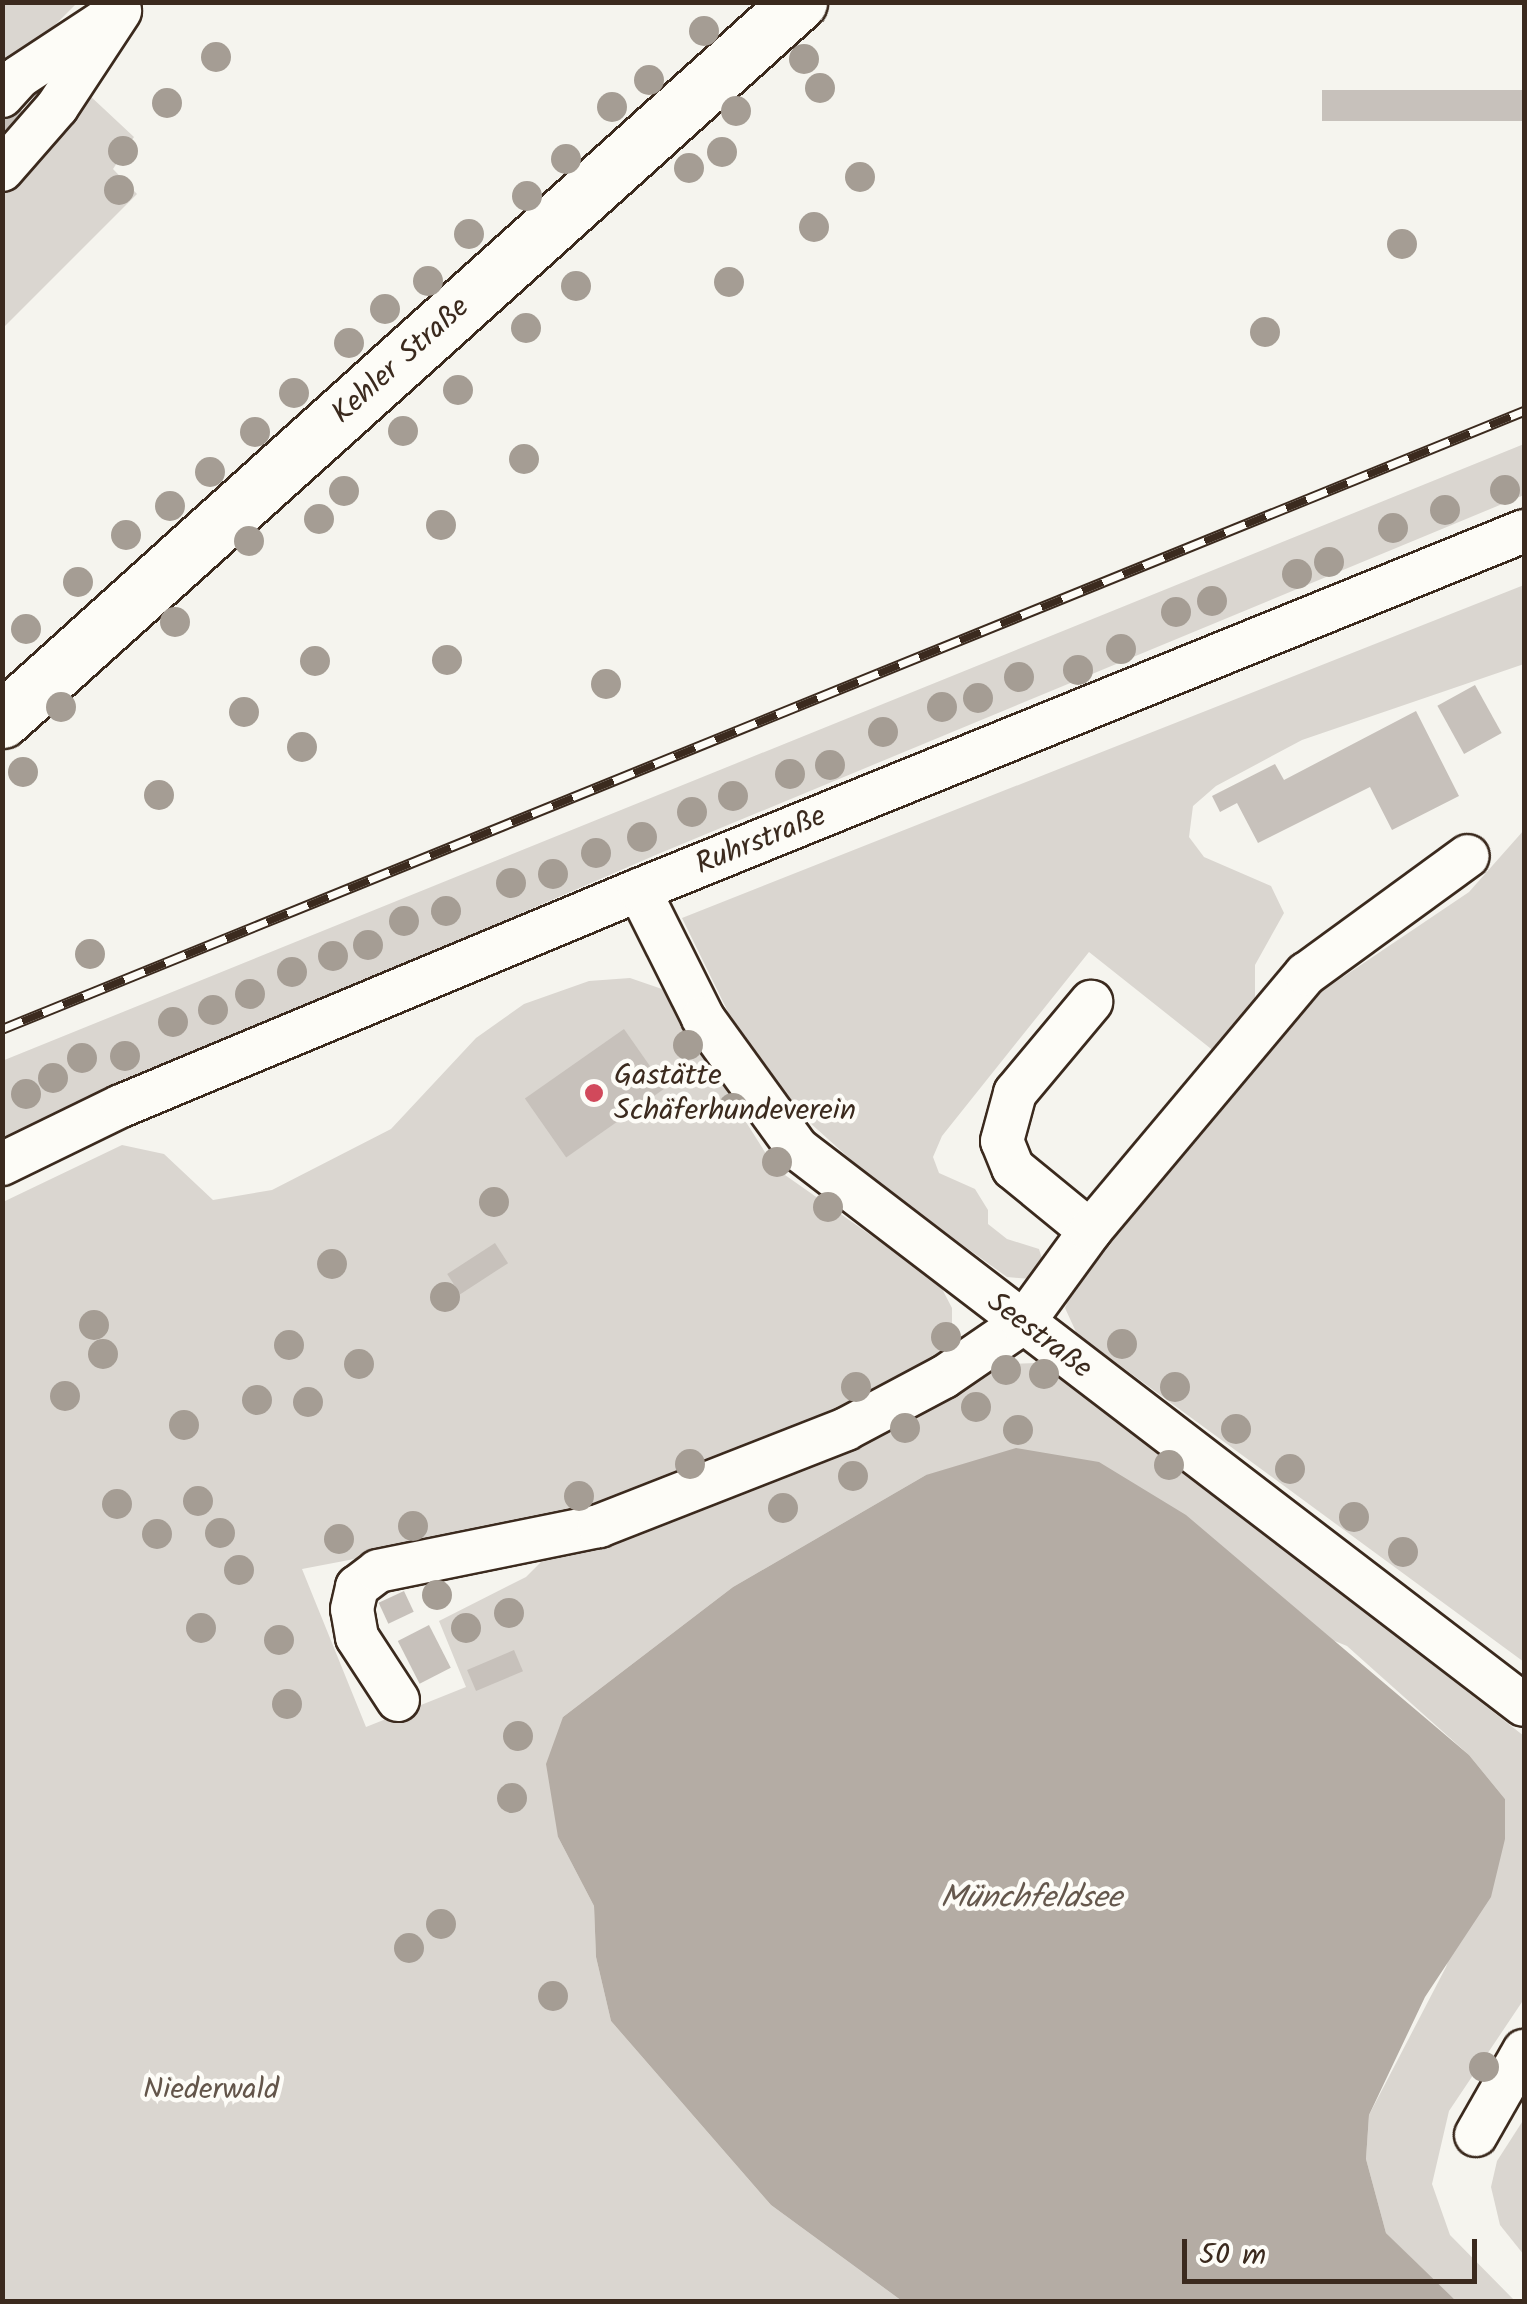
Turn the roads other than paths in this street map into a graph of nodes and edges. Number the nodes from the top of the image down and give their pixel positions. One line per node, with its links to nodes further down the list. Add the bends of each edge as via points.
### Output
1 (799, 2): 5 (main road, Kehler Straße)
2 (2, 96): 3 (street, via 19,77 120,11 57,107)
3 (2, 170)
4 (1524, 531): 7 (street, Ruhrstraße)
5 (2, 720)
6 (1468, 856): 10 (street, via 1306,974)
7 (639, 890): 9 (street, Ruhrstraße, via 120,1106); 11 (street, Seestraße, via 703,1018 798,1149)
8 (1091, 1002): 10 (street, via 1015,1092 1002,1141 1013,1168)
9 (2, 1164)
10 (1090, 1231): 11 (street)
11 (1023, 1324): 12 (street, via 944,1377 846,1429 717,1482 598,1526 378,1571 357,1587 352,1609 357,1637); 13 (street, Seestraße)
12 (398, 1700)
13 (1524, 1705)
14 (1524, 2051): 15 (street)
15 (1476, 2135)

